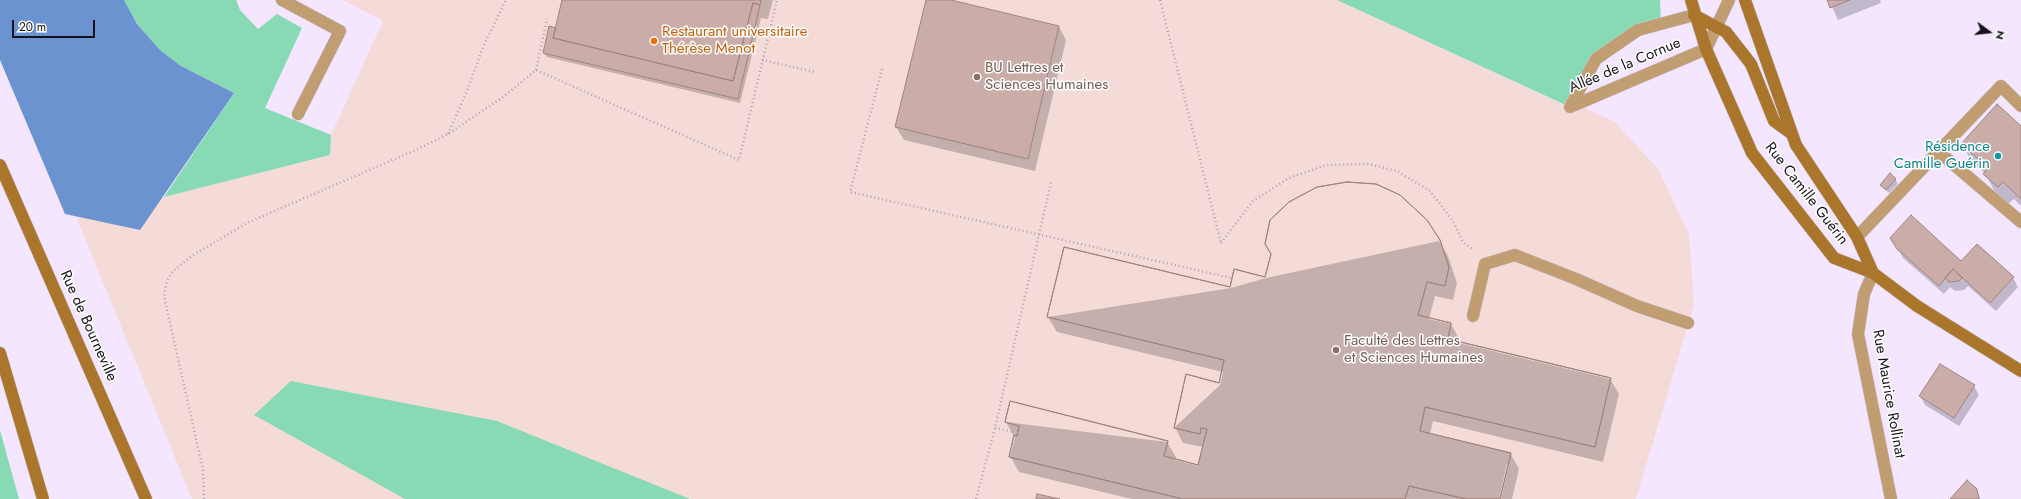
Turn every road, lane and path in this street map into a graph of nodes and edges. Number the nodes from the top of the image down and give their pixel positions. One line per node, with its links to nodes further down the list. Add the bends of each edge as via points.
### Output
1 (282, 0): 17 (street, via 340,31)
2 (506, 0): 18 (path, via 483,48)
3 (777, 0): 12 (path)
4 (1160, 0): 26 (path, via 1221,243 1253,202 1289,178 1326,166 1368,164 1397,171 1430,192 1453,221 1463,242)
5 (1691, 0): 8 (main road, Rue Camille Guérin)
6 (1729, 0): 10 (street)
7 (1745, 0): 19 (main road, Rue Camille Guérin)
8 (1694, 15): 10 (main road); 11 (main road, Rue Camille Guérin); 11 (street, Allée de la Cornue, via 1638,30 1596,59 1570,107)
9 (547, 19): 14 (path)
10 (1716, 27): 11 (street); 19 (main road, via 1726,32 1751,64 1774,121)
11 (1706, 49): 27 (main road, Rue Camille Guérin, via 1752,152 1834,258)
12 (762, 60): 14 (path, via 739,160); 15 (path)
13 (882, 69): 24 (path, via 850,192)
14 (536, 70): 18 (path, via 503,97)
15 (815, 72)
16 (2021, 106): 20 (street, via 2002,86)
17 (298, 114)
18 (448, 134): 37 (path, via 418,150 249,222 172,272 164,296 203,470)
19 (1792, 134): 25 (main road, Rue Camille Guérin, via 1796,145)
20 (1939, 152): 23 (street); 25 (street)
21 (0, 165): 36 (main road, Rue de Bourneville)
22 (1051, 182): 24 (path)
23 (2021, 222)
24 (1039, 235): 28 (path); 33 (path)
25 (1857, 236): 27 (main road, Rue Camille Guérin)
26 (1485, 264): 29 (street); 30 (street, via 1515,255 1637,306)
27 (1873, 273): 32 (main road, Rue Camille Guérin, via 1917,306); 39 (street, Rue Maurice Rollinat, via 1864,294 1858,334)
28 (1232, 278)
29 (1473, 316)
30 (1688, 324)
31 (0, 353): 35 (main road)
32 (2021, 371)
33 (995, 428): 34 (path); 38 (path)
34 (1014, 432)
35 (43, 499)
36 (146, 499)
37 (204, 499)
38 (976, 499)
39 (1891, 499)

